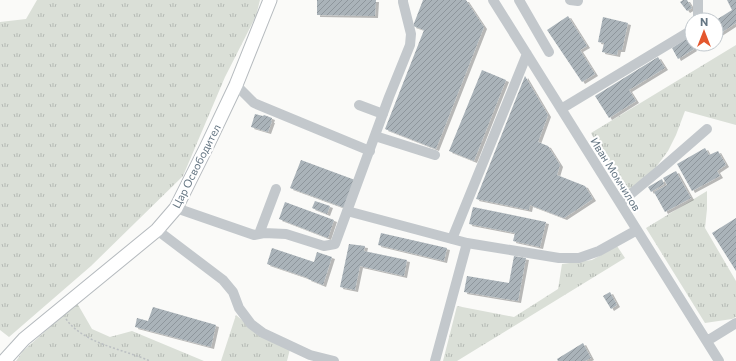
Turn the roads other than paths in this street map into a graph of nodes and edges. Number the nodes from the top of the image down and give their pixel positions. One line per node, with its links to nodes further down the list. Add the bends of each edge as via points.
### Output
1 (270, 0): 10 (main road, Цар Освободител)
2 (403, 0): 13 (street, via 411,34 410,45)
3 (493, 0): 9 (street, Иван Момчилов)
4 (519, 0): 8 (street)
5 (698, 0): 6 (street)
6 (698, 12)
7 (684, 35): 12 (street)
8 (549, 52)
9 (527, 54): 12 (street, Иван Момчилов); 25 (street)
10 (236, 85): 16 (street, via 254,103); 20 (main road, Цар Освободител)
11 (359, 105): 13 (street)
12 (561, 109): 19 (street, Иван Момчилов)
13 (383, 114): 15 (street)
14 (707, 129): 19 (street)
15 (375, 136): 16 (street); 17 (street)
16 (370, 151): 21 (street)
17 (435, 155)
18 (276, 189): 24 (street)
19 (620, 203): 23 (street, Иван Момчилов)
20 (176, 208): 22 (main road, Цар Освободител); 24 (street, via 254,236)
21 (347, 211): 24 (street, via 335,244 324,246 286,234); 25 (street)
22 (157, 230): 29 (main road, Цар Освободител, via 24,339); 30 (street, via 223,280 251,324 263,333 310,355)
23 (637, 230): 26 (street, via 599,251 579,258 559,258); 28 (street, Иван Момчилов)
24 (259, 234)
25 (452, 239): 26 (street)
26 (467, 243): 31 (street)
27 (736, 323): 28 (street)
28 (707, 341): 32 (street, Иван Момчилов)
29 (4, 361)
30 (334, 361)
31 (435, 361)
32 (719, 361)

